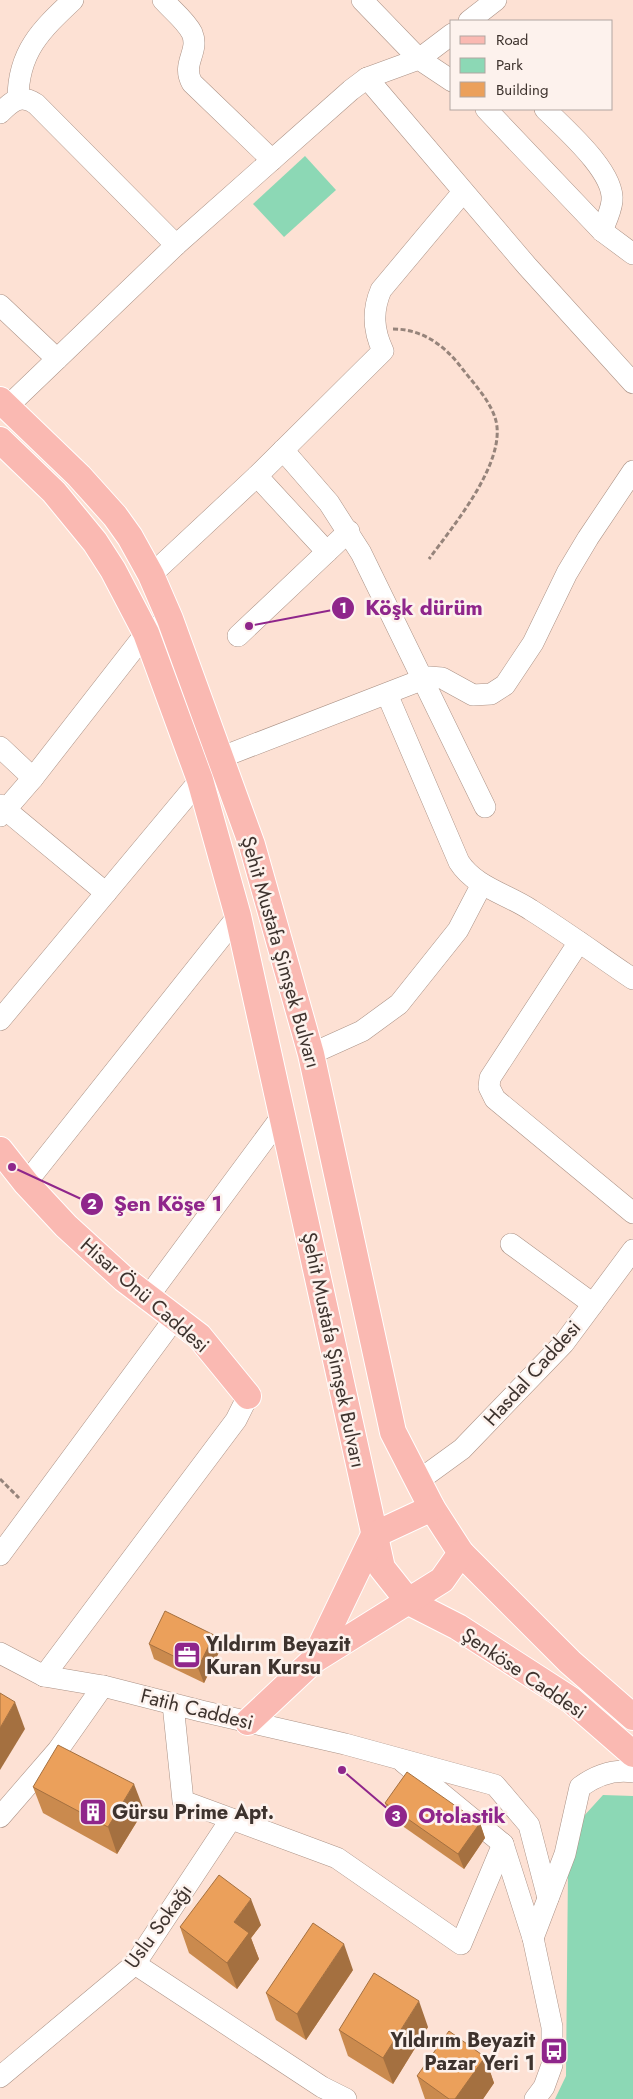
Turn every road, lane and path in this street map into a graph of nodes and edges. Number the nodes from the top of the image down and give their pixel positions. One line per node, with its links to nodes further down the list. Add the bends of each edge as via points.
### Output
1 (73, 0): 10 (street, via 37,35 29,48 20,74)
2 (163, 0): 14 (street, via 192,34 194,48 188,68 192,83)
3 (362, 0): 7 (street)
4 (496, 0): 5 (street)
5 (470, 20)
6 (450, 36): 7 (street)
7 (419, 59): 8 (street); 9 (street)
8 (366, 78): 14 (street); 15 (street)
9 (450, 79)
10 (18, 99): 13 (street); 17 (street, via 25,98 36,104)
11 (487, 110): 16 (street)
12 (546, 110): 16 (street, via 598,165 609,182 612,202)
13 (0, 114)
14 (272, 160): 17 (street)
15 (462, 192): 20 (street, via 381,290 374,311); 22 (street)
16 (602, 230): 18 (street)
17 (176, 245): 21 (street)
18 (633, 254)
19 (0, 305): 21 (street)
20 (375, 332): 25 (street, via 383,351); 30 (path, via 407,330 437,342 453,357 488,403 496,420 497,442 491,461 461,516)
21 (57, 359): 23 (street)
22 (633, 383)
23 (3, 403): 31 (main road, Şehit Mustafa Şimşek Bulvarı, via 98,495 130,538)
24 (0, 440): 33 (main road, Şehit Mustafa Şimşek Bulvarı, via 54,492 95,542)
25 (283, 450): 27 (street); 28 (street)
26 (633, 471): 35 (street, via 566,573 532,643 505,685 492,694 474,695 442,678)
27 (256, 476): 29 (street); 31 (street)
28 (349, 531): 29 (street); 35 (street)
29 (327, 552): 34 (street)
30 (429, 558)
31 (151, 575): 32 (main road, Şehit Mustafa Şimşek Bulvarı)
32 (170, 619): 33 (street); 38 (main road, Şehit Mustafa Şimşek Bulvarı)
33 (146, 633): 39 (street); 40 (main road, Şehit Mustafa Şimşek Bulvarı)
34 (238, 636)
35 (423, 679): 36 (street); 41 (street)
36 (387, 694): 38 (street); 43 (street, via 459,862 466,874)
37 (0, 746): 39 (street)
38 (222, 757): 49 (main road, Şehit Mustafa Şimşek Bulvarı, via 252,845)
39 (33, 778): 42 (street)
40 (200, 780): 44 (street); 45 (main road, Şehit Mustafa Şimşek Bulvarı)
41 (485, 807)
42 (2, 811): 44 (street)
43 (482, 884): 46 (street, via 530,908); 49 (street, via 458,930 399,1004 362,1031)
44 (106, 893): 48 (street)
45 (238, 916): 50 (main road, Şehit Mustafa Şimşek Bulvarı); 52 (street)
46 (579, 942): 47 (street); 53 (street, via 490,1078 489,1087 495,1099)
47 (633, 979)
48 (0, 1020)
49 (311, 1054): 61 (main road, Şehit Mustafa Şimşek Bulvarı, via 393,1432)
50 (282, 1116): 56 (street); 64 (main road, Şehit Mustafa Şimşek Bulvarı)
51 (0, 1150): 52 (main road, Hisar Önü Caddesi)
52 (26, 1183): 56 (main road, Hisar Önü Caddesi, via 94,1253)
53 (633, 1213)
54 (511, 1244): 57 (street)
55 (633, 1250): 57 (street, Hasdal Caddesi)
56 (148, 1297): 58 (main road, Hisar Önü Caddesi)
57 (592, 1304): 61 (street, Hasdal Caddesi, via 564,1343 462,1449)
58 (175, 1318): 59 (main road, Hisar Önü Caddesi, via 199,1336); 63 (street)
59 (248, 1396): 70 (street, via 236,1420)
60 (0, 1480): 63 (path)
61 (418, 1481): 62 (main road, Şehit Mustafa Şimşek Bulvarı)
62 (432, 1508): 64 (main road); 65 (main road, Şehit Mustafa Şimşek Bulvarı)
63 (32, 1510): 66 (street)
64 (374, 1535): 67 (main road, Şehit Mustafa Şimşek Bulvarı, via 382,1568); 69 (main road)
65 (461, 1553): 67 (main road, via 442,1580); 73 (main road, Şenköse Caddesi, via 570,1662)
66 (0, 1555)
67 (409, 1602): 69 (main road); 75 (main road, Şenköse Caddesi, via 458,1627 571,1700)
68 (0, 1653): 70 (street, Fatih Caddesi)
69 (314, 1660): 74 (main road)
70 (44, 1676): 71 (street, Fatih Caddesi)
71 (103, 1686): 72 (street, Fatih Caddesi); 78 (street, via 58,1750)
72 (173, 1704): 74 (street, Fatih Caddesi); 79 (street, via 183,1801)
73 (632, 1714)
74 (248, 1722): 76 (street, Fatih Caddesi)
75 (633, 1754)
76 (398, 1758): 80 (street); 81 (street, Fatih Caddesi, via 495,1785 528,1824)
77 (633, 1772): 81 (street, via 609,1773 580,1787 565,1854)
78 (0, 1817)
79 (231, 1819): 80 (street, via 337,1858 462,1944); 83 (street, Uslu Sokağı)
80 (503, 1844): 82 (street)
81 (548, 1898): 82 (street)
82 (533, 1938): 86 (street, via 552,2027 554,2052 548,2078)
83 (135, 1964): 84 (street, Uslu Sokağı); 85 (street, via 322,2087)
84 (0, 2078)
85 (346, 2099)
86 (535, 2099)

